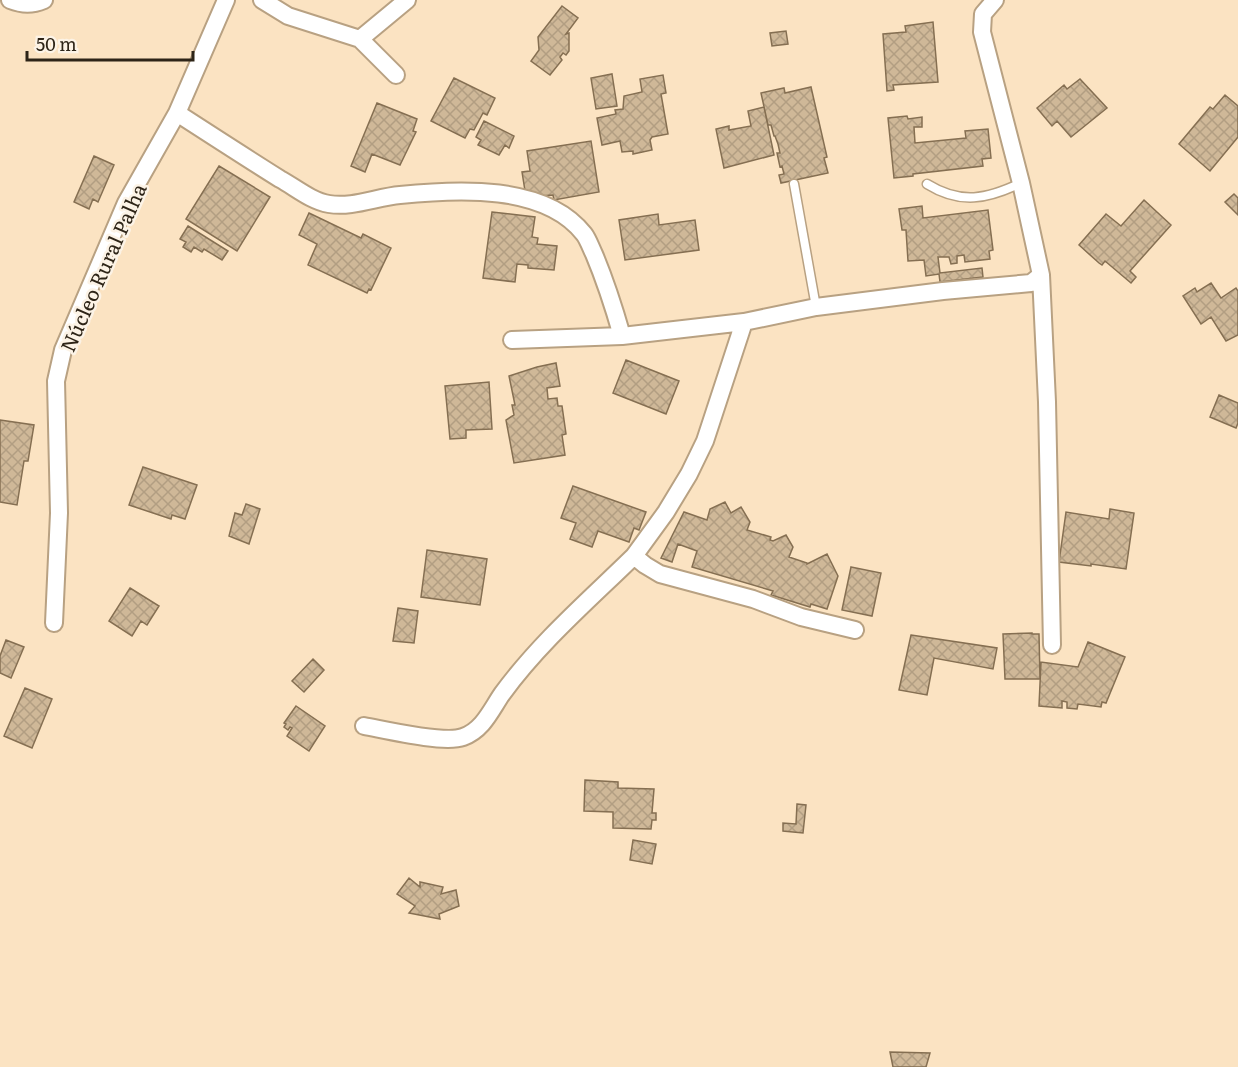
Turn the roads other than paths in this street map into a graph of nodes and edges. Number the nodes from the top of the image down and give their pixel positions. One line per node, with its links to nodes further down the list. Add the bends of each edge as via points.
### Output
1 (10, 0): 2 (street, via 35,4)
2 (44, 0)
3 (226, 0): 9 (street, Núcleo Rural Palha)
4 (262, 0): 7 (street, via 288,16)
5 (407, 0): 7 (street)
6 (995, 0): 10 (street, via 983,14 982,32)
7 (360, 39): 8 (street)
8 (396, 75)
9 (177, 113): 16 (street, via 302,192 328,204 439,191 475,192 520,197 562,212 585,235); 19 (street, Núcleo Rural Palha, via 126,203 63,350 56,381 59,513)
10 (1021, 183): 12 (lane, via 980,197 953,197); 13 (street)
11 (794, 184): 14 (lane)
12 (927, 184)
13 (1041, 275): 14 (street, via 1031,283); 21 (street)
14 (816, 307): 15 (street)
15 (744, 322): 16 (street); 18 (street, via 705,441 666,512)
16 (622, 336): 17 (street)
17 (512, 340)
18 (634, 556): 20 (street, via 660,574); 22 (street, via 542,647 475,730 462,738 445,739)
19 (54, 623)
20 (855, 630)
21 (1052, 645)
22 (364, 726)

